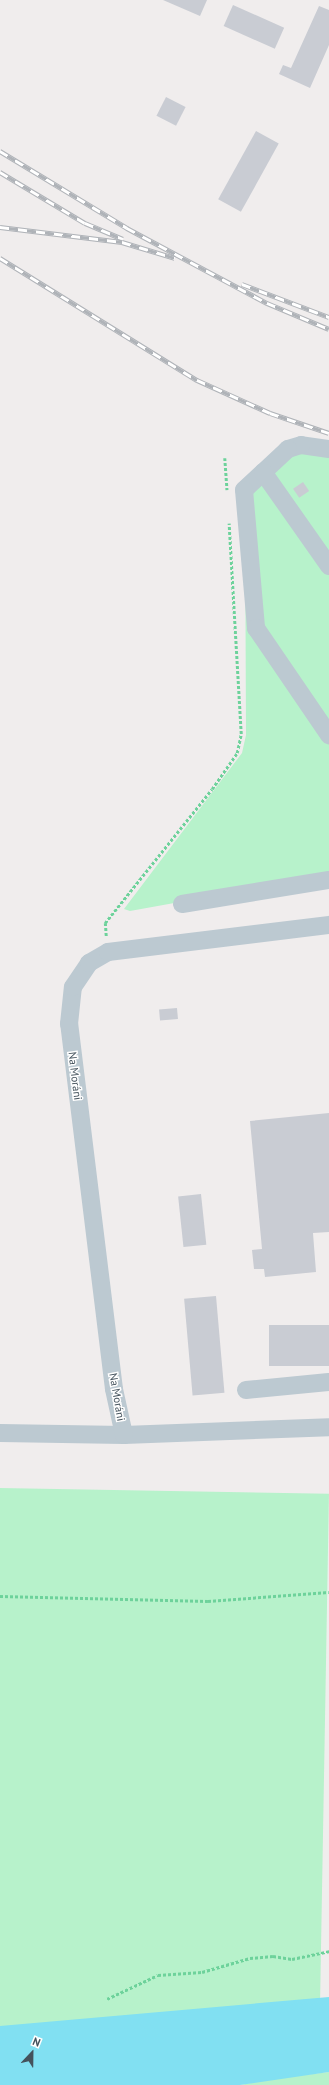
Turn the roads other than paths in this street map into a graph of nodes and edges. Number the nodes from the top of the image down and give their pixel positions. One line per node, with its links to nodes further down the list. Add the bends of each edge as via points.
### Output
1 (329, 449): 2 (street, via 301,445 288,449)
2 (263, 472): 3 (street); 4 (street, via 244,490 254,621)
3 (329, 566)
4 (329, 735)
5 (329, 880): 6 (street)
6 (182, 904)
7 (329, 925): 12 (street, Na Moráni, via 108,952 89,963 73,987 69,1024 114,1388)
8 (329, 1382): 9 (street)
9 (246, 1390)
10 (329, 1427): 12 (street)
11 (0, 1433): 12 (street)
12 (124, 1435)

